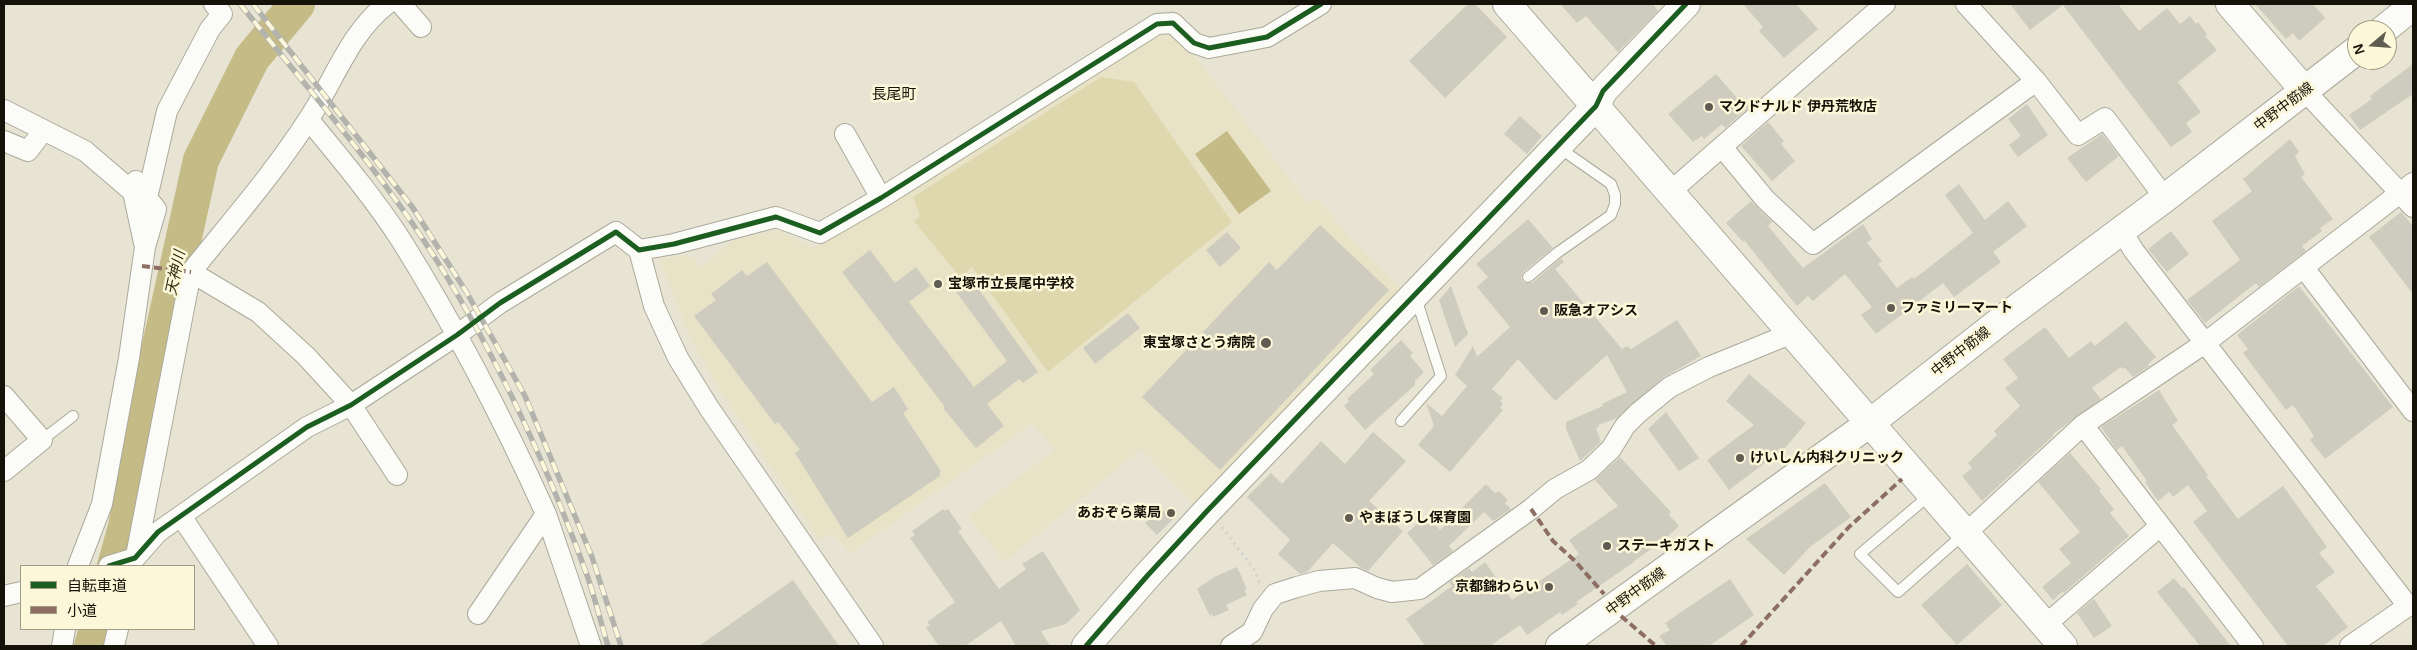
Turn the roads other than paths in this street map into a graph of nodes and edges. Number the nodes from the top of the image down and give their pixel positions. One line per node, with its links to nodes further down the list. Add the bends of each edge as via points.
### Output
1 (214, 4): 20 (street, via 222,14 210,29 166,111)
2 (401, 4): 12 (street)
3 (1321, 4): 27 (street, via 1267,37 1209,48 1194,43 1174,23 1157,24)
4 (1506, 4): 16 (street)
5 (1686, 4): 16 (street, via 1603,91)
6 (1885, 4): 24 (street)
7 (2230, 4): 15 (street)
8 (1972, 6): 14 (street)
9 (2413, 6): 11 (street)
10 (378, 8): 18 (street, via 347,52)
11 (2396, 20)
12 (421, 27)
13 (2347, 58): 15 (street, 中野中筋線)
14 (2036, 82): 24 (street, via 1813,244 1765,199); 28 (street, via 2078,135 2105,118)
15 (2305, 91): 26 (street); 28 (street, 中野中筋線)
16 (1596, 106): 23 (street); 29 (street)
17 (4, 110): 19 (street)
18 (308, 120): 34 (street); 38 (street, via 362,185 400,239)
19 (43, 131): 22 (street, via 28,151); 25 (street, via 86,151)
20 (162, 132): 25 (street, via 146,140); 31 (street, via 147,198 156,209)
21 (845, 134): 27 (street)
22 (4, 141)
23 (1557, 146): 35 (lane, via 1611,184 1615,195 1614,210); 36 (street)
24 (1722, 147): 29 (street)
25 (133, 192): 31 (street)
26 (2409, 194): 33 (street)
27 (881, 198): 32 (street, via 820,233 776,217)
28 (2165, 198): 30 (street, 中野中筋線)
29 (1676, 207): 37 (street, via 1709,248)
30 (2121, 230): 39 (street); 45 (street, 中野中筋線)
31 (145, 247): 56 (street, via 129,358 102,504)
32 (639, 250): 38 (street, via 616,232 500,303); 69 (street, via 654,306 678,358)
33 (2304, 268): 39 (street); 42 (street)
34 (192, 272): 41 (street, via 258,312); 55 (street)
35 (1528, 277)
36 (1414, 295): 44 (lane, via 1441,376); 70 (street, via 1208,510)
37 (1790, 334): 45 (street); 71 (street, via 1709,367 1670,387 1625,426 1611,449 1589,470 1555,489 1420,589 1392,592 1355,578 1319,581 1275,594 1252,632)
38 (457, 335): 41 (street); 51 (street, via 506,426)
39 (2205, 343): 46 (street); 60 (street)
40 (4, 396): 47 (street)
41 (351, 404): 49 (street); 52 (street, via 307,427)
42 (2413, 412)
43 (73, 416): 47 (lane)
44 (1401, 421)
45 (1870, 423): 50 (street); 72 (street, 中野中筋線)
46 (2083, 425): 53 (street); 54 (street)
47 (42, 440): 48 (street)
48 (4, 471)
49 (397, 475)
50 (1931, 493): 54 (street); 54 (lane, via 1860,554 1898,592)
51 (546, 514): 61 (street); 68 (street)
52 (181, 516): 55 (street, via 158,532); 67 (street)
53 (2159, 527): 62 (street); 74 (street)
54 (1966, 533): 62 (street)
55 (134, 562): 57 (street)
56 (78, 565)
57 (115, 565)
58 (20, 592): 59 (street)
59 (4, 596)
60 (2411, 607): 75 (street)
61 (478, 614)
62 (2044, 626): 73 (street)
63 (65, 630): 65 (street)
64 (118, 630): 66 (street)
65 (62, 646)
66 (114, 646)
67 (268, 646)
68 (591, 646)
69 (873, 646)
70 (1086, 646)
71 (1231, 646)
72 (1560, 646)
73 (2063, 646)
74 (2253, 646)
75 (2350, 646)

